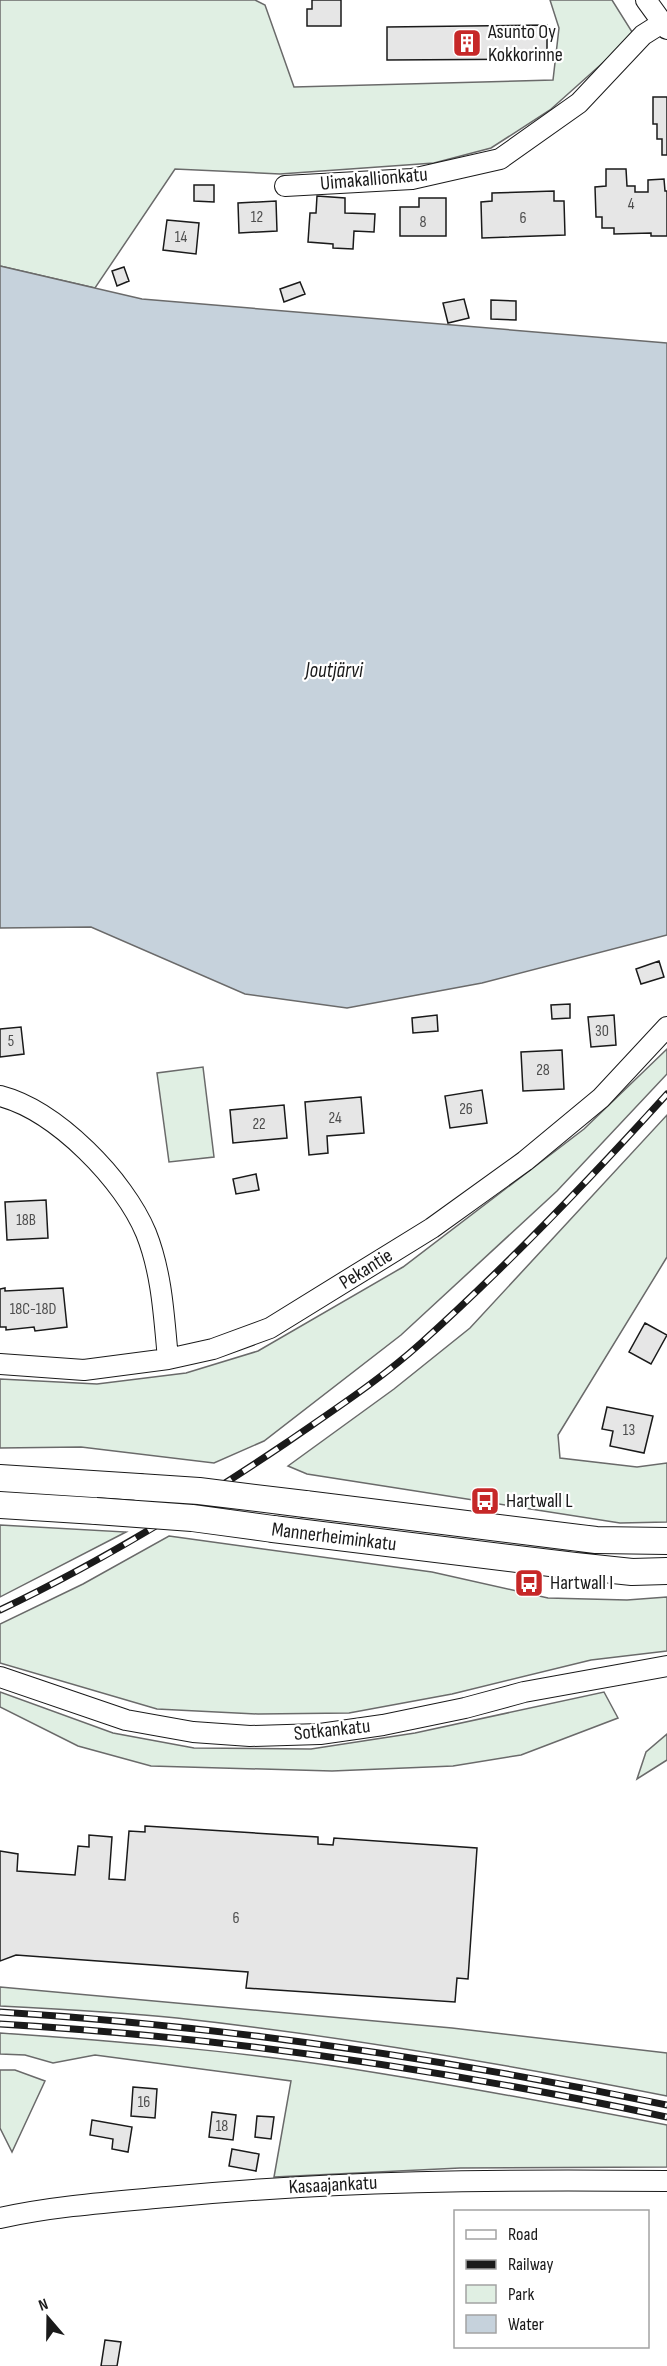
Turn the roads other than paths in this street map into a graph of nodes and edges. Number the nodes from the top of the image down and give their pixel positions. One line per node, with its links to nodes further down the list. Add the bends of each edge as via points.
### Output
1 (646, 0): 2 (street)
2 (665, 26): 3 (street, Uimakallionkatu, via 642,35 579,103 500,159 412,179)
3 (285, 186)
4 (667, 1027): 6 (street, Pekantie, via 601,1098 525,1161 432,1228 270,1328 213,1350)
5 (0, 1096): 6 (street, via 60,1126 112,1177 146,1233 161,1285)
6 (168, 1359): 7 (street, Pekantie, via 84,1370)
7 (0, 1364)
8 (0, 1478): 10 (main road, Mannerheiminkatu, bridge, via 200,1491 596,1540)
9 (0, 1505): 11 (main road, Mannerheiminkatu, bridge, via 192,1518 574,1566)
10 (667, 1541)
11 (667, 1571)
12 (667, 1666): 13 (street, Sotkankatu, via 524,1692 383,1725 320,1734 250,1736 193,1732 126,1720)
13 (0, 1677)
14 (667, 2181): 15 (street, Kasaajankatu, via 365,2183 107,2203)
15 (0, 2218)

